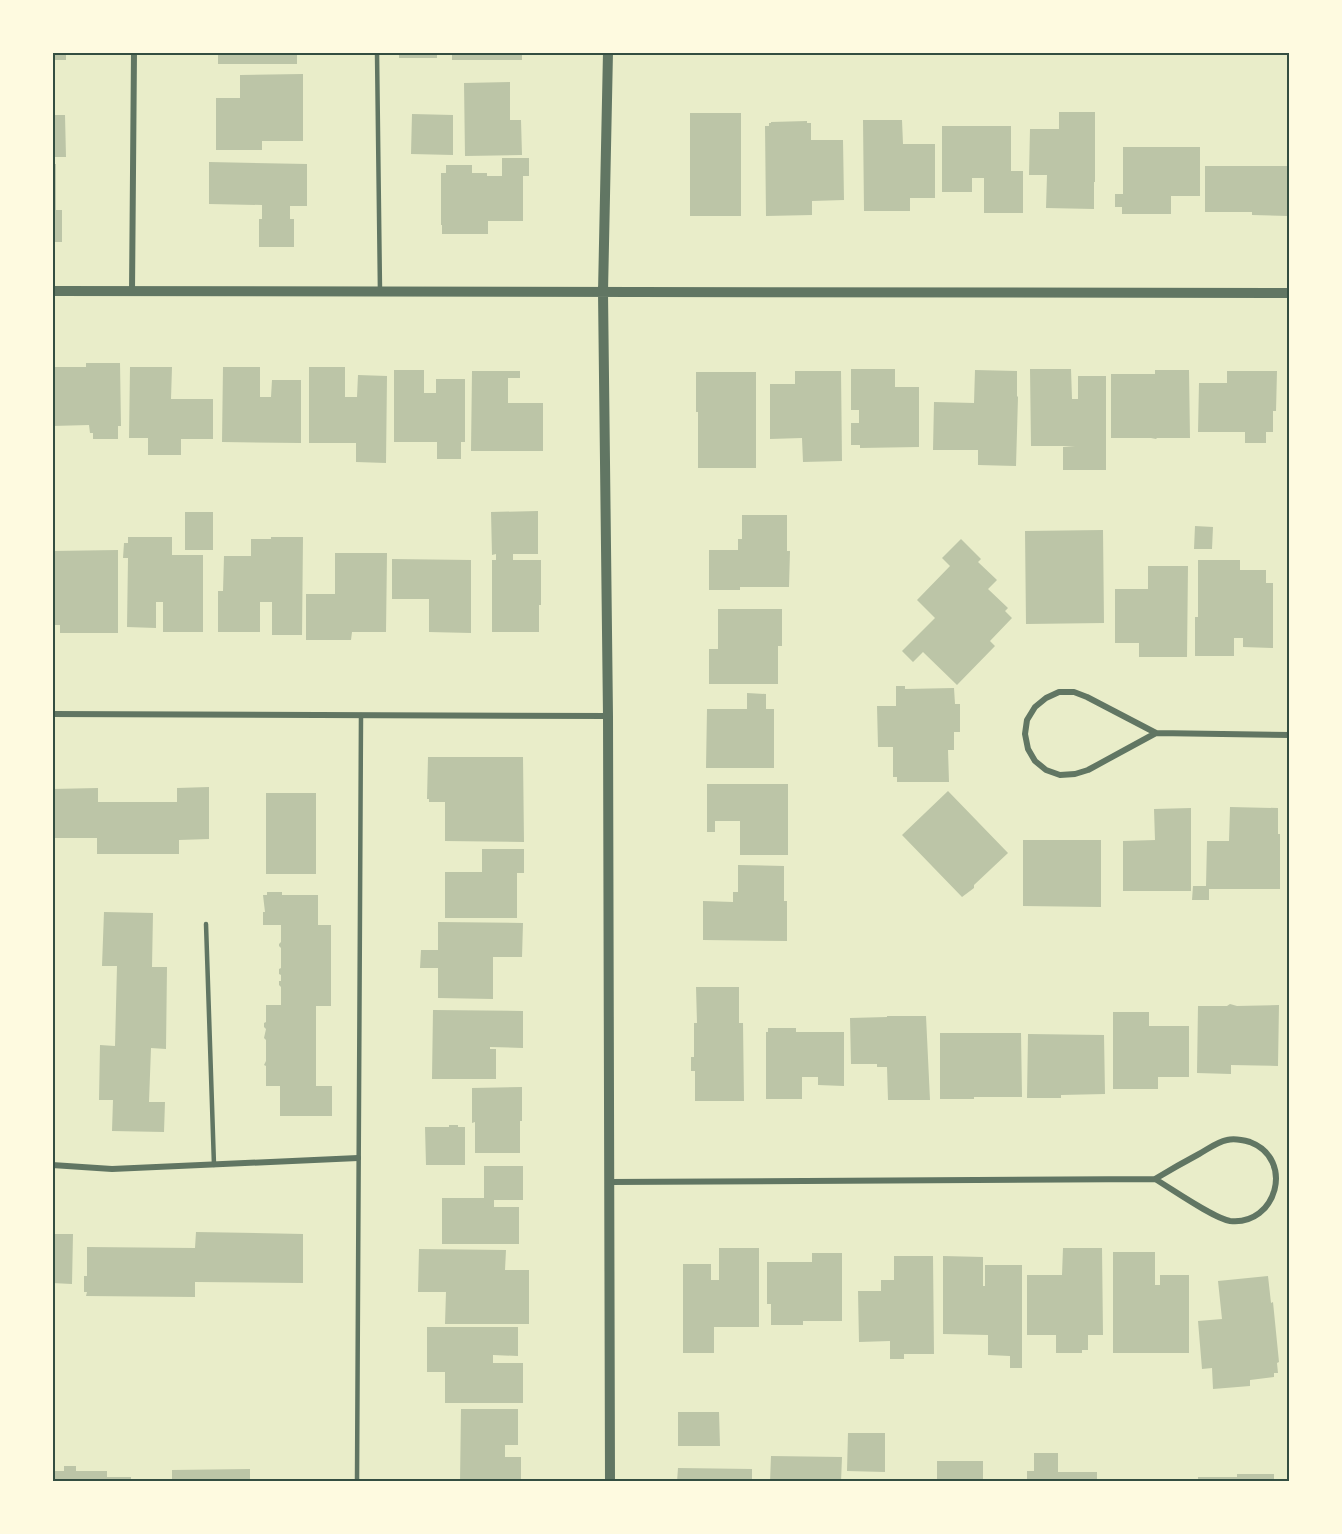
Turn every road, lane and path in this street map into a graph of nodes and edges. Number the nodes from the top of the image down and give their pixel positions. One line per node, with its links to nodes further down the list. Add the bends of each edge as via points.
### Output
1 (134, 52): 5 (street)
2 (377, 52): 6 (lane)
3 (608, 52): 7 (street)
4 (52, 291): 5 (street)
5 (132, 291): 6 (street)
6 (380, 291): 7 (street)
7 (603, 292): 8 (street); 11 (street)
8 (1290, 293)
9 (52, 714): 10 (street)
10 (361, 715): 11 (street); 15 (lane)
11 (608, 716): 19 (street)
12 (1156, 733): 12 (street, via 1087,697 1059,692 1035,707 1025,734 1035,761 1060,775 1088,770); 13 (street)
13 (1290, 735)
14 (206, 924): 17 (lane)
15 (358, 1158): 17 (street); 20 (lane)
16 (52, 1165): 17 (street, via 112,1169)
17 (214, 1165)
18 (1155, 1179): 18 (street, via 1229,1221 1243,1221 1262,1211 1274,1194 1277,1180 1267,1154 1242,1140 1215,1145); 19 (street)
19 (610, 1182): 21 (street)
20 (357, 1482)
21 (610, 1482)

